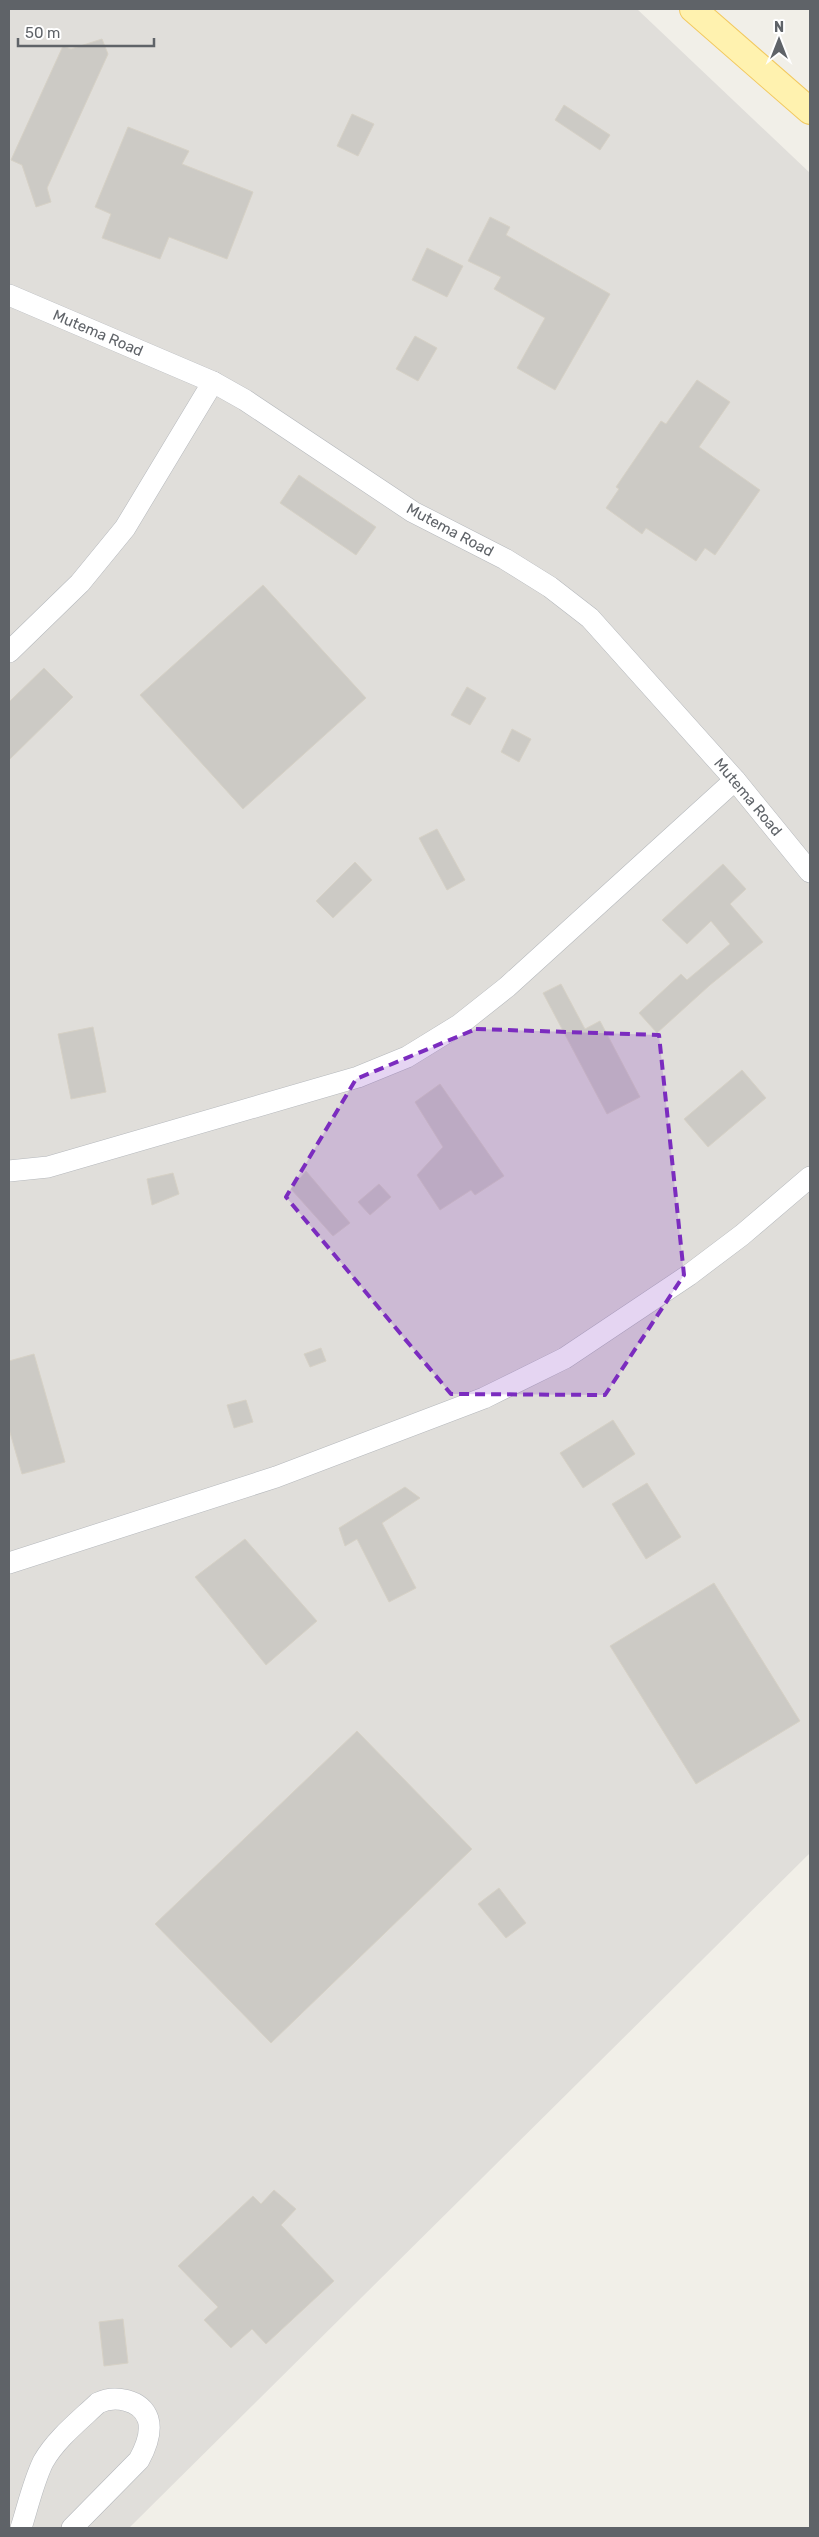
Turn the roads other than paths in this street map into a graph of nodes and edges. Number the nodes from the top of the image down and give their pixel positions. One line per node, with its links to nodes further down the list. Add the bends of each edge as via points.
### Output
1 (693, 9): 2 (main road)
2 (810, 111)
3 (9, 295): 4 (street, Mutema Road)
4 (213, 382): 5 (street, via 125,528 80,583); 6 (street, Mutema Road, via 413,512 505,559 556,592 590,618)
5 (9, 652)
6 (735, 780): 7 (street, Mutema Road); 8 (street, via 507,987 459,1025 407,1057 358,1077 48,1167)
7 (810, 872)
8 (9, 1171)
9 (810, 1177): 10 (street, via 716,1255 590,1342 484,1398 276,1477)
10 (9, 1563)
11 (21, 2528): 12 (street, via 37,2478 56,2444 98,2403 107,2399 131,2402 148,2419 144,2451)
12 (72, 2528)

